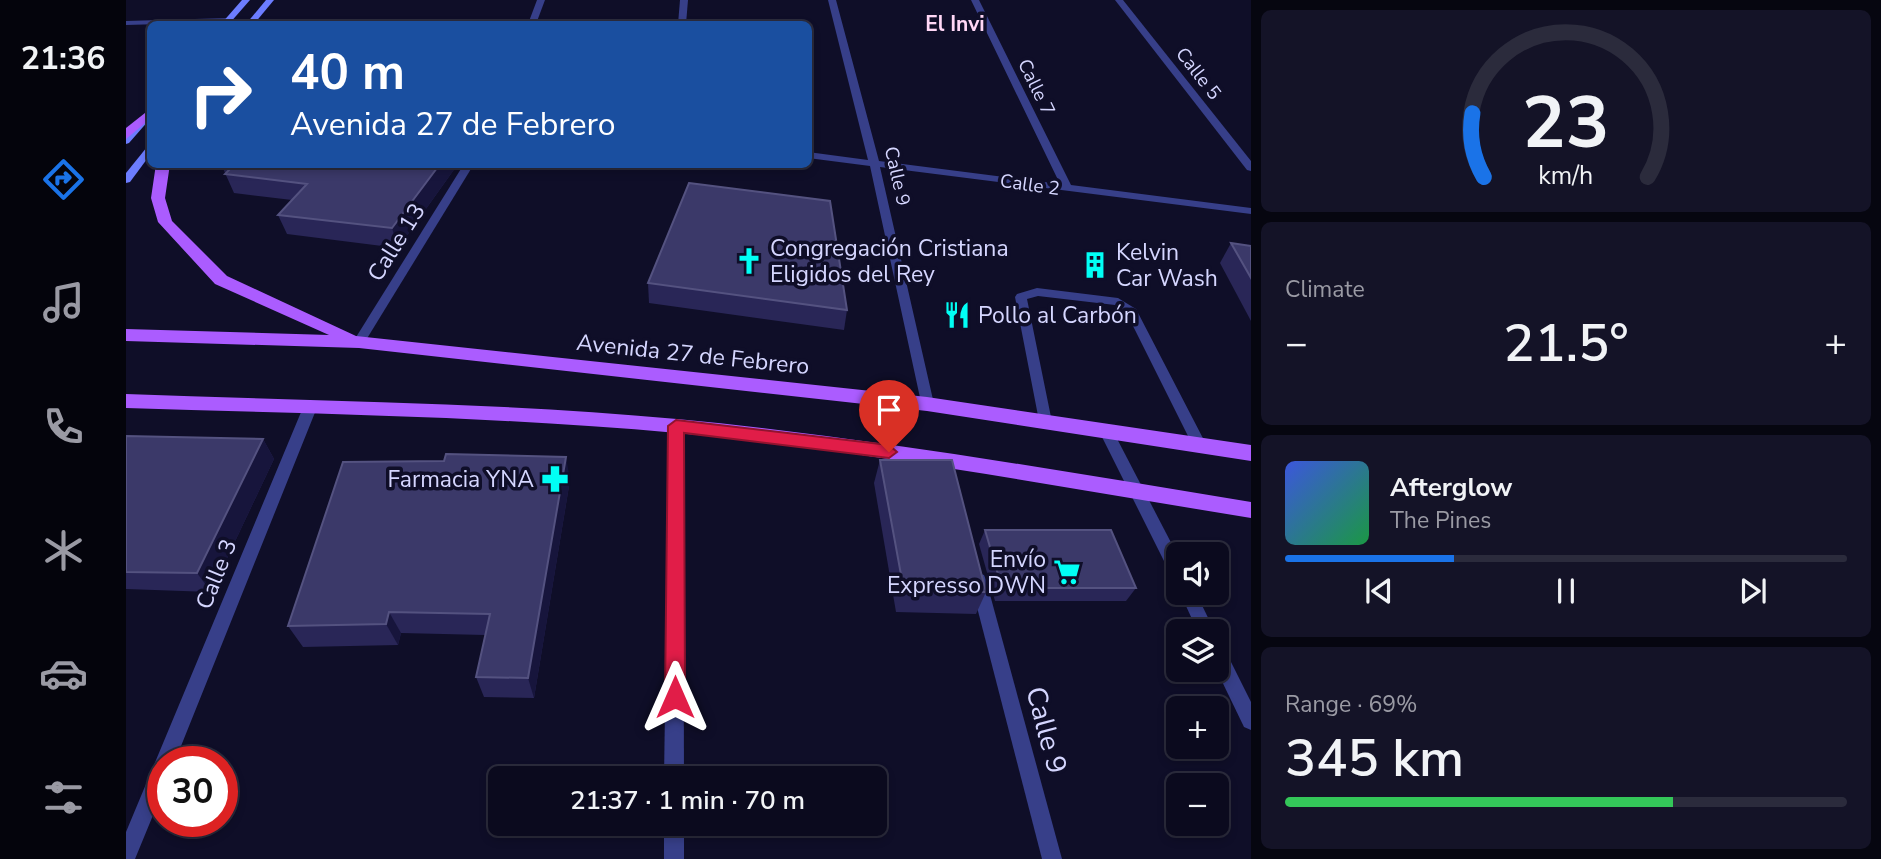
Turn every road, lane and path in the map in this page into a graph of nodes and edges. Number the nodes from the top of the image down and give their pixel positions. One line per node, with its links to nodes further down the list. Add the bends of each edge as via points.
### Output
1 (246, 0): 8 (main road)
2 (270, 0): 9 (main road)
3 (541, 0): 10 (street)
4 (684, 0): 11 (street)
5 (832, 0): 20 (street, Calle 9)
6 (975, 0): 25 (street, Calle 7)
7 (1119, 0): 23 (street, Calle 5)
8 (228, 21)
9 (252, 21)
10 (533, 21)
11 (682, 21)
12 (126, 23): 13 (street)
13 (147, 23)
14 (147, 116): 16 (main road)
15 (147, 116): 17 (main road)
16 (126, 135)
17 (126, 141)
18 (147, 153): 24 (main road)
19 (812, 155): 20 (street, Calle 2)
20 (874, 162): 25 (street, Calle 2); 31 (street, Calle 9)
21 (162, 168): 28 (main road, via 158,198 165,222 221,281)
22 (467, 168): 28 (street, Calle 13)
23 (1251, 168)
24 (126, 180)
25 (1068, 189): 26 (street, Calle 2)
26 (1251, 211)
27 (126, 335): 28 (main road, Avenida 27 de Febrero)
28 (359, 342): 31 (main road, Avenida 27 de Febrero)
29 (126, 401): 30 (main road)
30 (158, 403): 32 (main road); 33 (main road)
31 (927, 404): 34 (main road, Avenida 27 de Febrero)
32 (311, 405): 35 (main road); 45 (street, Calle 3)
33 (126, 411)
34 (1045, 422): 36 (main road, Avenida 27 de Febrero); 37 (street, via 1021,297 1037,292 1118,302 1132,312)
35 (676, 426): 39 (main road, via 942,458); 46 (street)
36 (1106, 432): 37 (main road, Avenida 27 de Febrero); 39 (street)
37 (1200, 446): 38 (main road, Avenida 27 de Febrero)
38 (1251, 453)
39 (1138, 492): 40 (main road); 41 (street)
40 (1251, 510)
41 (1166, 548)
42 (973, 562): 51 (street, Calle 9)
43 (1229, 676): 44 (street)
44 (1251, 721)
45 (171, 746)
46 (674, 766)
47 (147, 805): 49 (street)
48 (674, 836): 50 (street)
49 (126, 856)
50 (674, 859)
51 (1052, 859)

